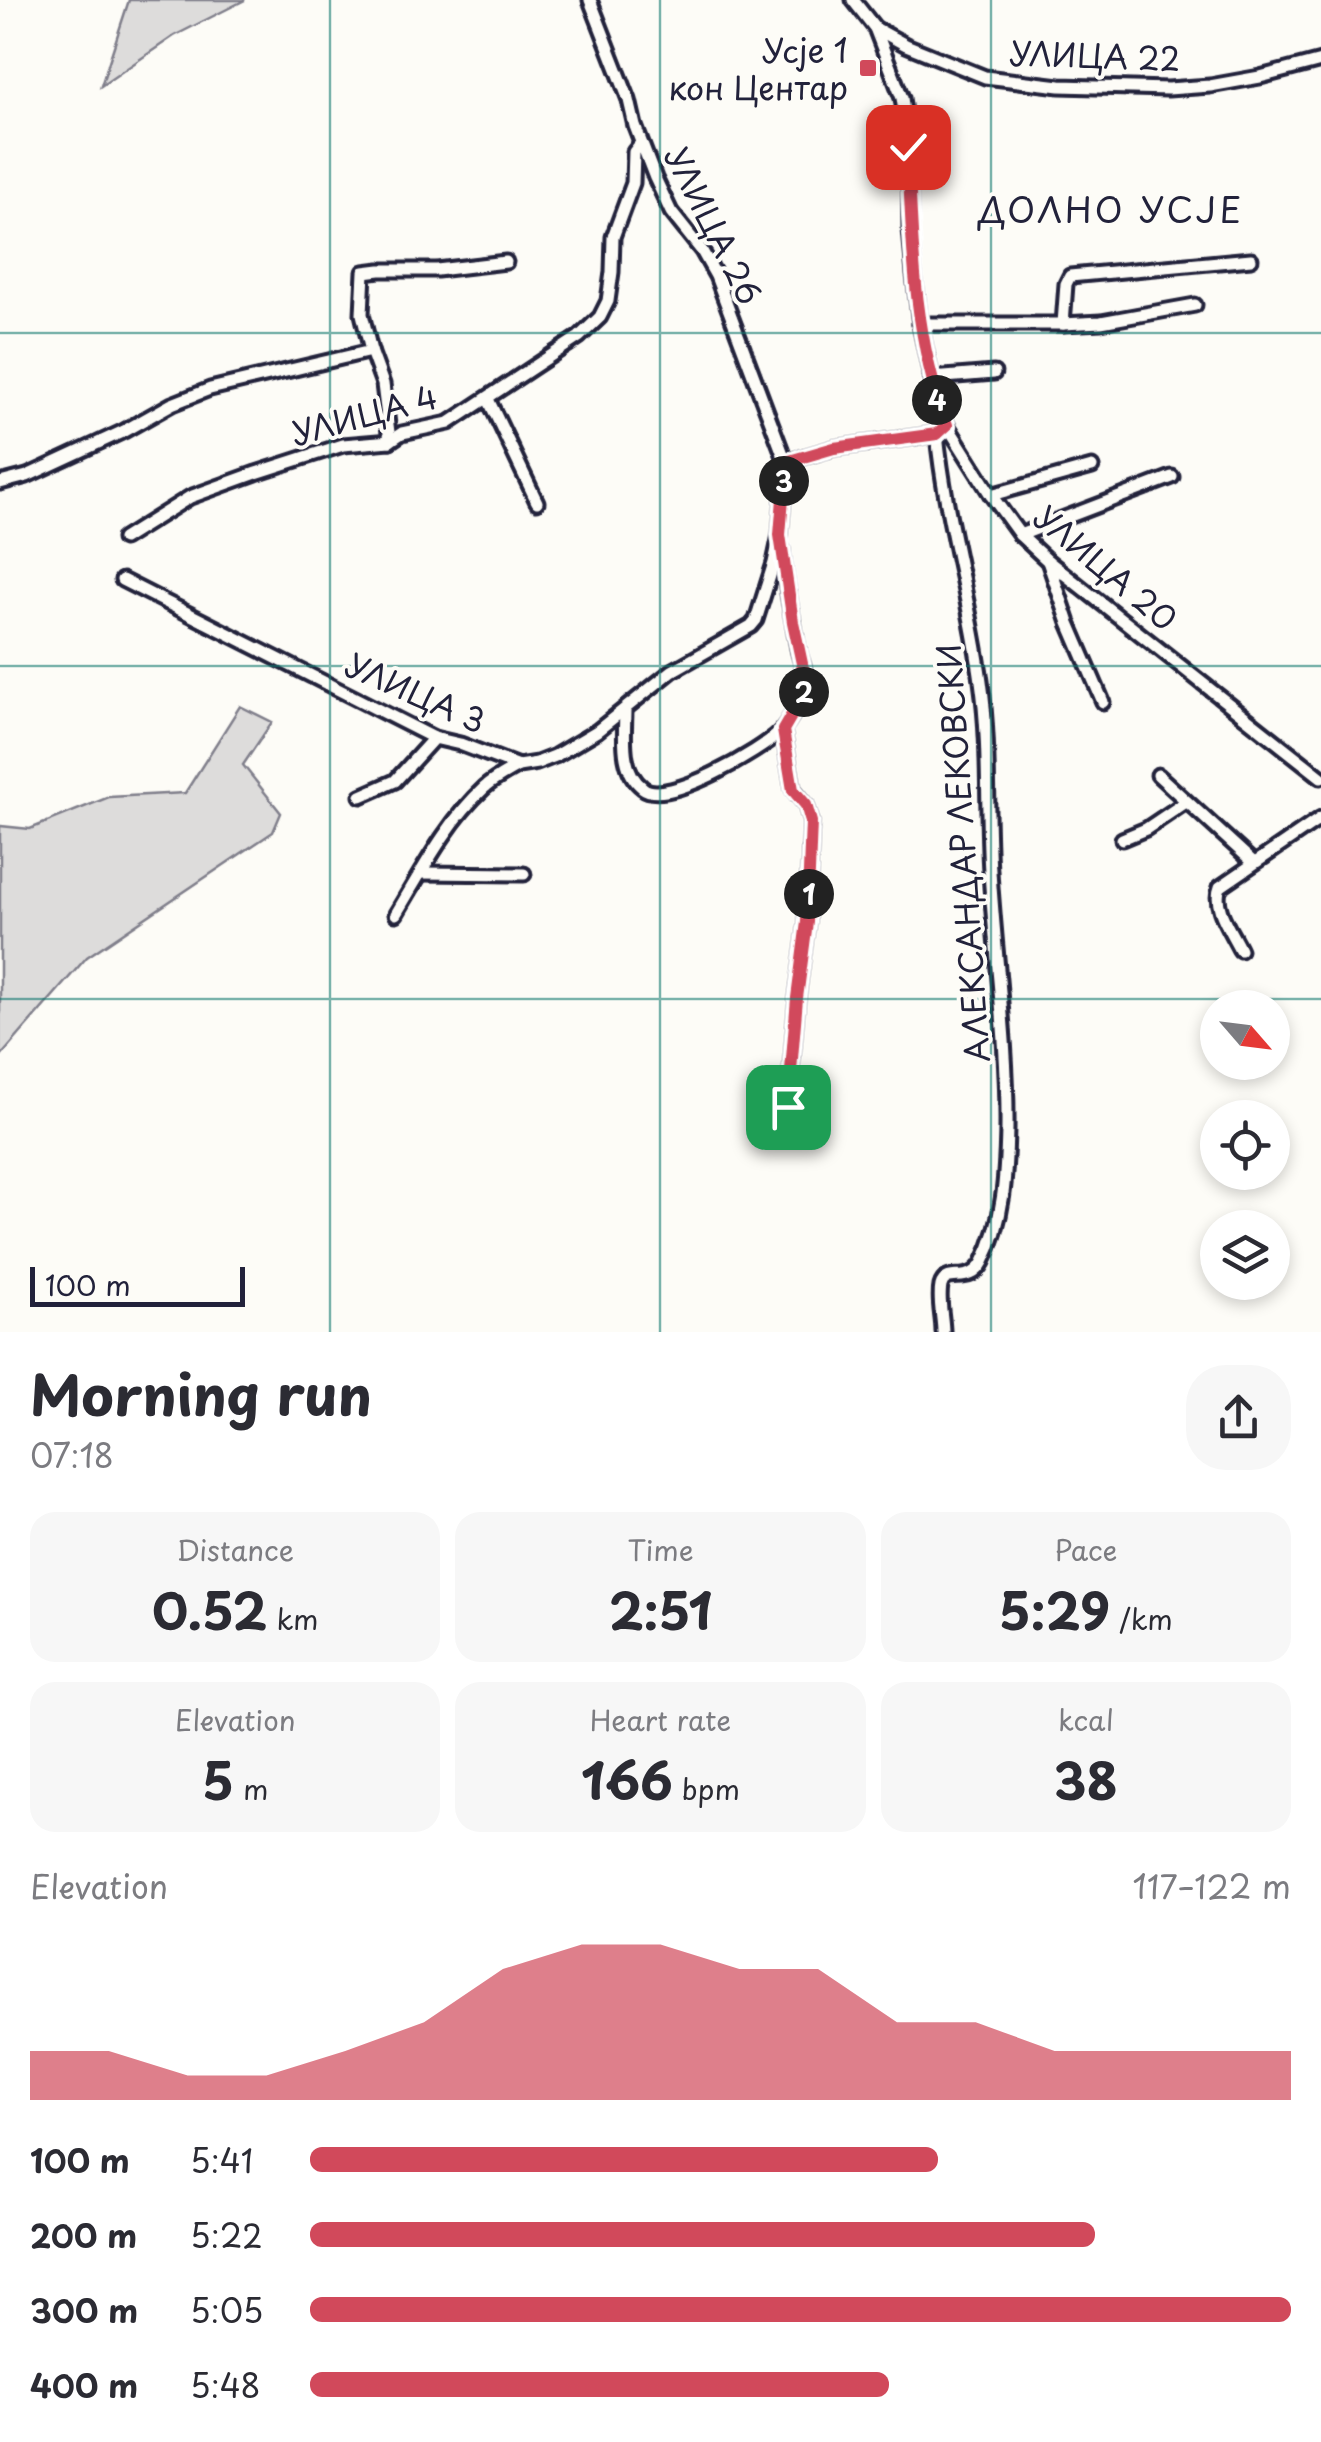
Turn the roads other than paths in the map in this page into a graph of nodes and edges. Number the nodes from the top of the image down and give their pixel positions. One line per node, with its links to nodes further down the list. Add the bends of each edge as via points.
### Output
1 (590, 0): 5 (street, УЛИЦА 26)
2 (853, 0): 3 (street, УЛИЦА 20)
3 (875, 28): 4 (street, УЛИЦА 22, via 984,77 1060,86 1210,86); 9 (street, УЛИЦА 20, via 902,98)
4 (1320, 64)
5 (642, 143): 14 (street, УЛИЦА 4, via 612,237 608,301 600,317); 17 (street, УЛИЦА 26, via 671,212 716,276)
6 (1252, 259): 10 (street, via 1070,276)
7 (506, 262): 11 (street, via 364,272 362,314)
8 (1195, 305): 10 (street)
9 (920, 324): 10 (street); 13 (street, УЛИЦА 20)
10 (1063, 324)
11 (371, 351): 16 (street); 20 (street, via 210,389)
12 (994, 372): 13 (street)
13 (932, 378): 15 (street, УЛИЦА 20)
14 (488, 399): 16 (street, УЛИЦА 4, via 449,424); 22 (street)
15 (942, 430): 17 (street); 21 (street, УЛИЦА 20); 45 (street, АЛЕКСАНДАР ЛЕКОВСКИ, via 941,473 984,700 1007,1130 1000,1218 977,1272 952,1276 941,1287)
16 (390, 441): 25 (street, УЛИЦА 4, via 343,445 190,497)
17 (786, 462): 23 (street, УЛИЦА 26)
18 (1092, 467): 21 (street)
19 (1172, 477): 24 (street)
20 (0, 484)
21 (991, 495): 24 (street, УЛИЦА 20)
22 (536, 502)
23 (780, 535): 29 (street, УЛИЦА 3, via 751,626 672,671); 30 (street, via 806,682)
24 (1020, 535): 26 (street, УЛИЦА 20)
25 (123, 539)
26 (1048, 561): 28 (street); 34 (street, УЛИЦА 20)
27 (122, 580): 31 (street, УЛИЦА 3)
28 (1103, 702)
29 (625, 709): 30 (street, via 625,755 642,788 652,792 739,762); 32 (street, УЛИЦА 3, via 555,756)
30 (783, 730): 44 (street, via 793,790 811,822)
31 (434, 738): 32 (street, УЛИЦА 3); 35 (street, via 395,781)
32 (518, 766): 40 (street, via 468,803)
33 (1158, 775): 36 (street)
34 (1321, 777)
35 (362, 796)
36 (1186, 802): 38 (street); 39 (street)
37 (1321, 818): 39 (street)
38 (1122, 840)
39 (1254, 864): 43 (street, via 1216,896)
40 (421, 872): 41 (street); 42 (street)
41 (524, 874)
42 (396, 914)
43 (1240, 950)
44 (788, 1107)
45 (943, 1332)

